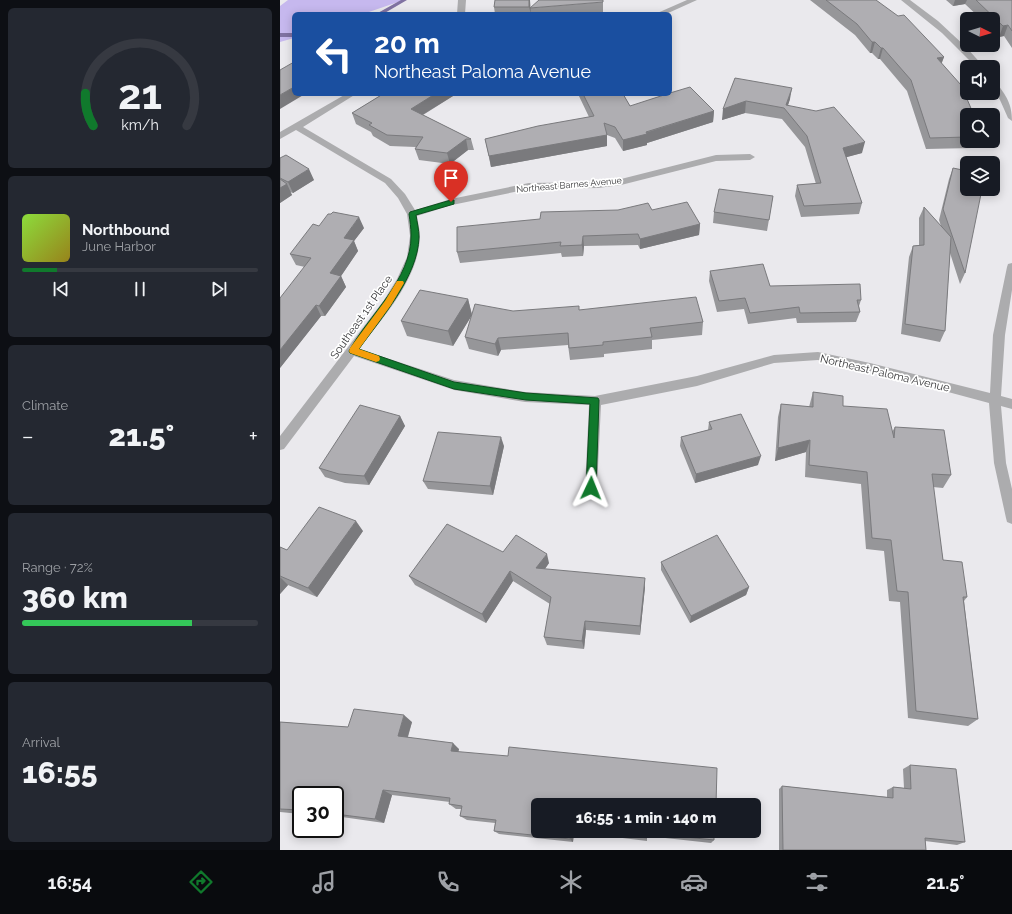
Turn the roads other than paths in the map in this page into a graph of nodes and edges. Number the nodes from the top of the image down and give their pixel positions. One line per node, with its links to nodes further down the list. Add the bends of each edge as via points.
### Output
1 (462, 0): 5 (street)
2 (693, 0): 4 (street)
3 (905, 0): 7 (street, via 932,19)
4 (678, 2): 6 (street)
5 (461, 12)
6 (662, 12)
7 (974, 60)
8 (1000, 94): 10 (street)
9 (349, 96): 11 (street)
10 (1012, 118)
11 (297, 126): 12 (street); 14 (street, Southeast 1st Place, via 388,181 402,196)
12 (280, 136)
13 (750, 157): 14 (street, Northeast Barnes Avenue, via 716,158 598,185 529,186 451,202)
14 (412, 214): 16 (street, Southeast 1st Place, via 415,236 412,257 388,303)
15 (1012, 267): 18 (street, via 999,335)
16 (353, 351): 17 (street, Northeast Paloma Avenue, via 454,385 526,397); 20 (street, Southeast 1st Place)
17 (595, 400): 18 (street, Northeast Paloma Avenue, via 697,381 774,359 818,356); 21 (street)
18 (995, 400): 19 (street, Northeast Paloma Avenue); 22 (street, via 1000,463)
19 (1012, 404)
20 (280, 445)
21 (591, 488)
22 (1012, 518)

